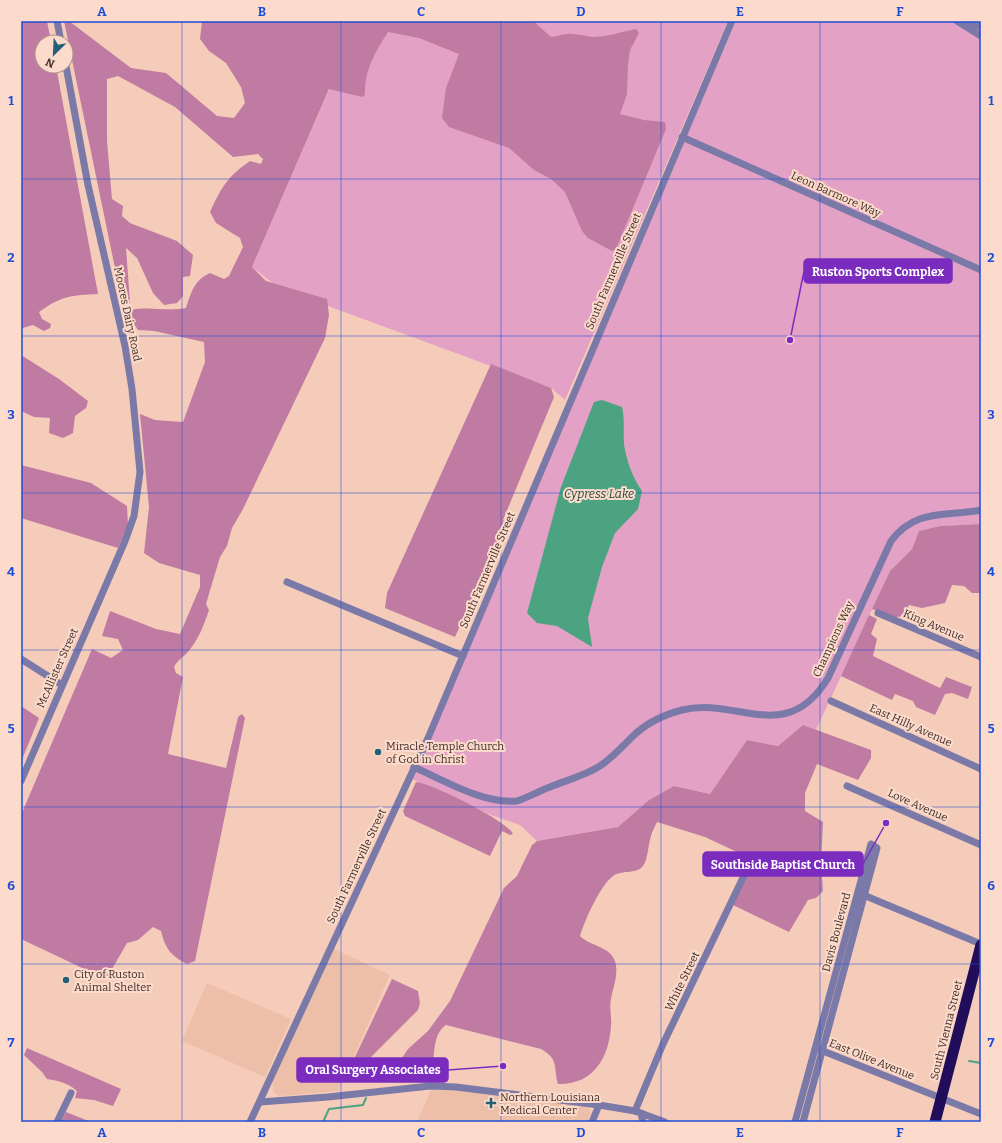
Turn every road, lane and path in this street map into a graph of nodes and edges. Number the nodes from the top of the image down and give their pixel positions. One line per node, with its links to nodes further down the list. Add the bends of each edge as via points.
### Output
1 (57, 21): 5 (street)
2 (732, 21): 8 (street, South Farmerville Street)
3 (958, 21): 4 (street); 6 (street)
4 (981, 27)
5 (59, 34)
6 (981, 36)
7 (67, 74): 11 (street, Moores Dairy Road, via 88,185 125,346 133,397 140,472 134,516)
8 (682, 137): 9 (street, Leon Barmore Way); 14 (street, South Farmerville Street)
9 (981, 270)
10 (981, 510): 19 (street, Champions Way, via 922,518 898,531 891,541 828,678 815,696 793,711 758,716 720,708 700,707 664,716 643,727 607,760 588,773 517,801 505,802 486,798)
11 (115, 565): 17 (street, McAllister Street)
12 (287, 582): 14 (street)
13 (878, 614): 15 (street, King Avenue)
14 (463, 656): 19 (street, South Farmerville Street)
15 (981, 657)
16 (21, 659): 17 (street)
17 (62, 685): 21 (street, McAllister Street)
18 (831, 701): 20 (street, East Hilly Avenue)
19 (414, 767): 30 (street, South Farmerville Street, via 284,1044)
20 (981, 769)
21 (21, 781)
22 (847, 786): 23 (street, Love Avenue)
23 (981, 844)
24 (751, 861): 32 (street, White Street, via 663,1044)
25 (861, 894): 25 (street, Davis Boulevard, via 877,848 871,844); 26 (street); 27 (street, Davis Boulevard)
26 (981, 944): 29 (highway, South Vienna Street)
27 (819, 1049): 29 (street, East Olive Avenue); 39 (street, Davis Boulevard); 40 (street, Davis Boulevard)
28 (70, 1093): 34 (street)
29 (942, 1099): 33 (street, East Olive Avenue); 41 (highway, South Vienna Street)
30 (260, 1102): 31 (street, via 432,1086 476,1088); 35 (street, South Farmerville Street)
31 (599, 1105): 32 (street); 36 (street)
32 (638, 1112): 37 (street); 38 (street)
33 (981, 1114)
34 (57, 1122)
35 (250, 1122)
36 (592, 1122)
37 (643, 1122)
38 (665, 1122)
39 (796, 1122)
40 (803, 1122)
41 (935, 1122)

